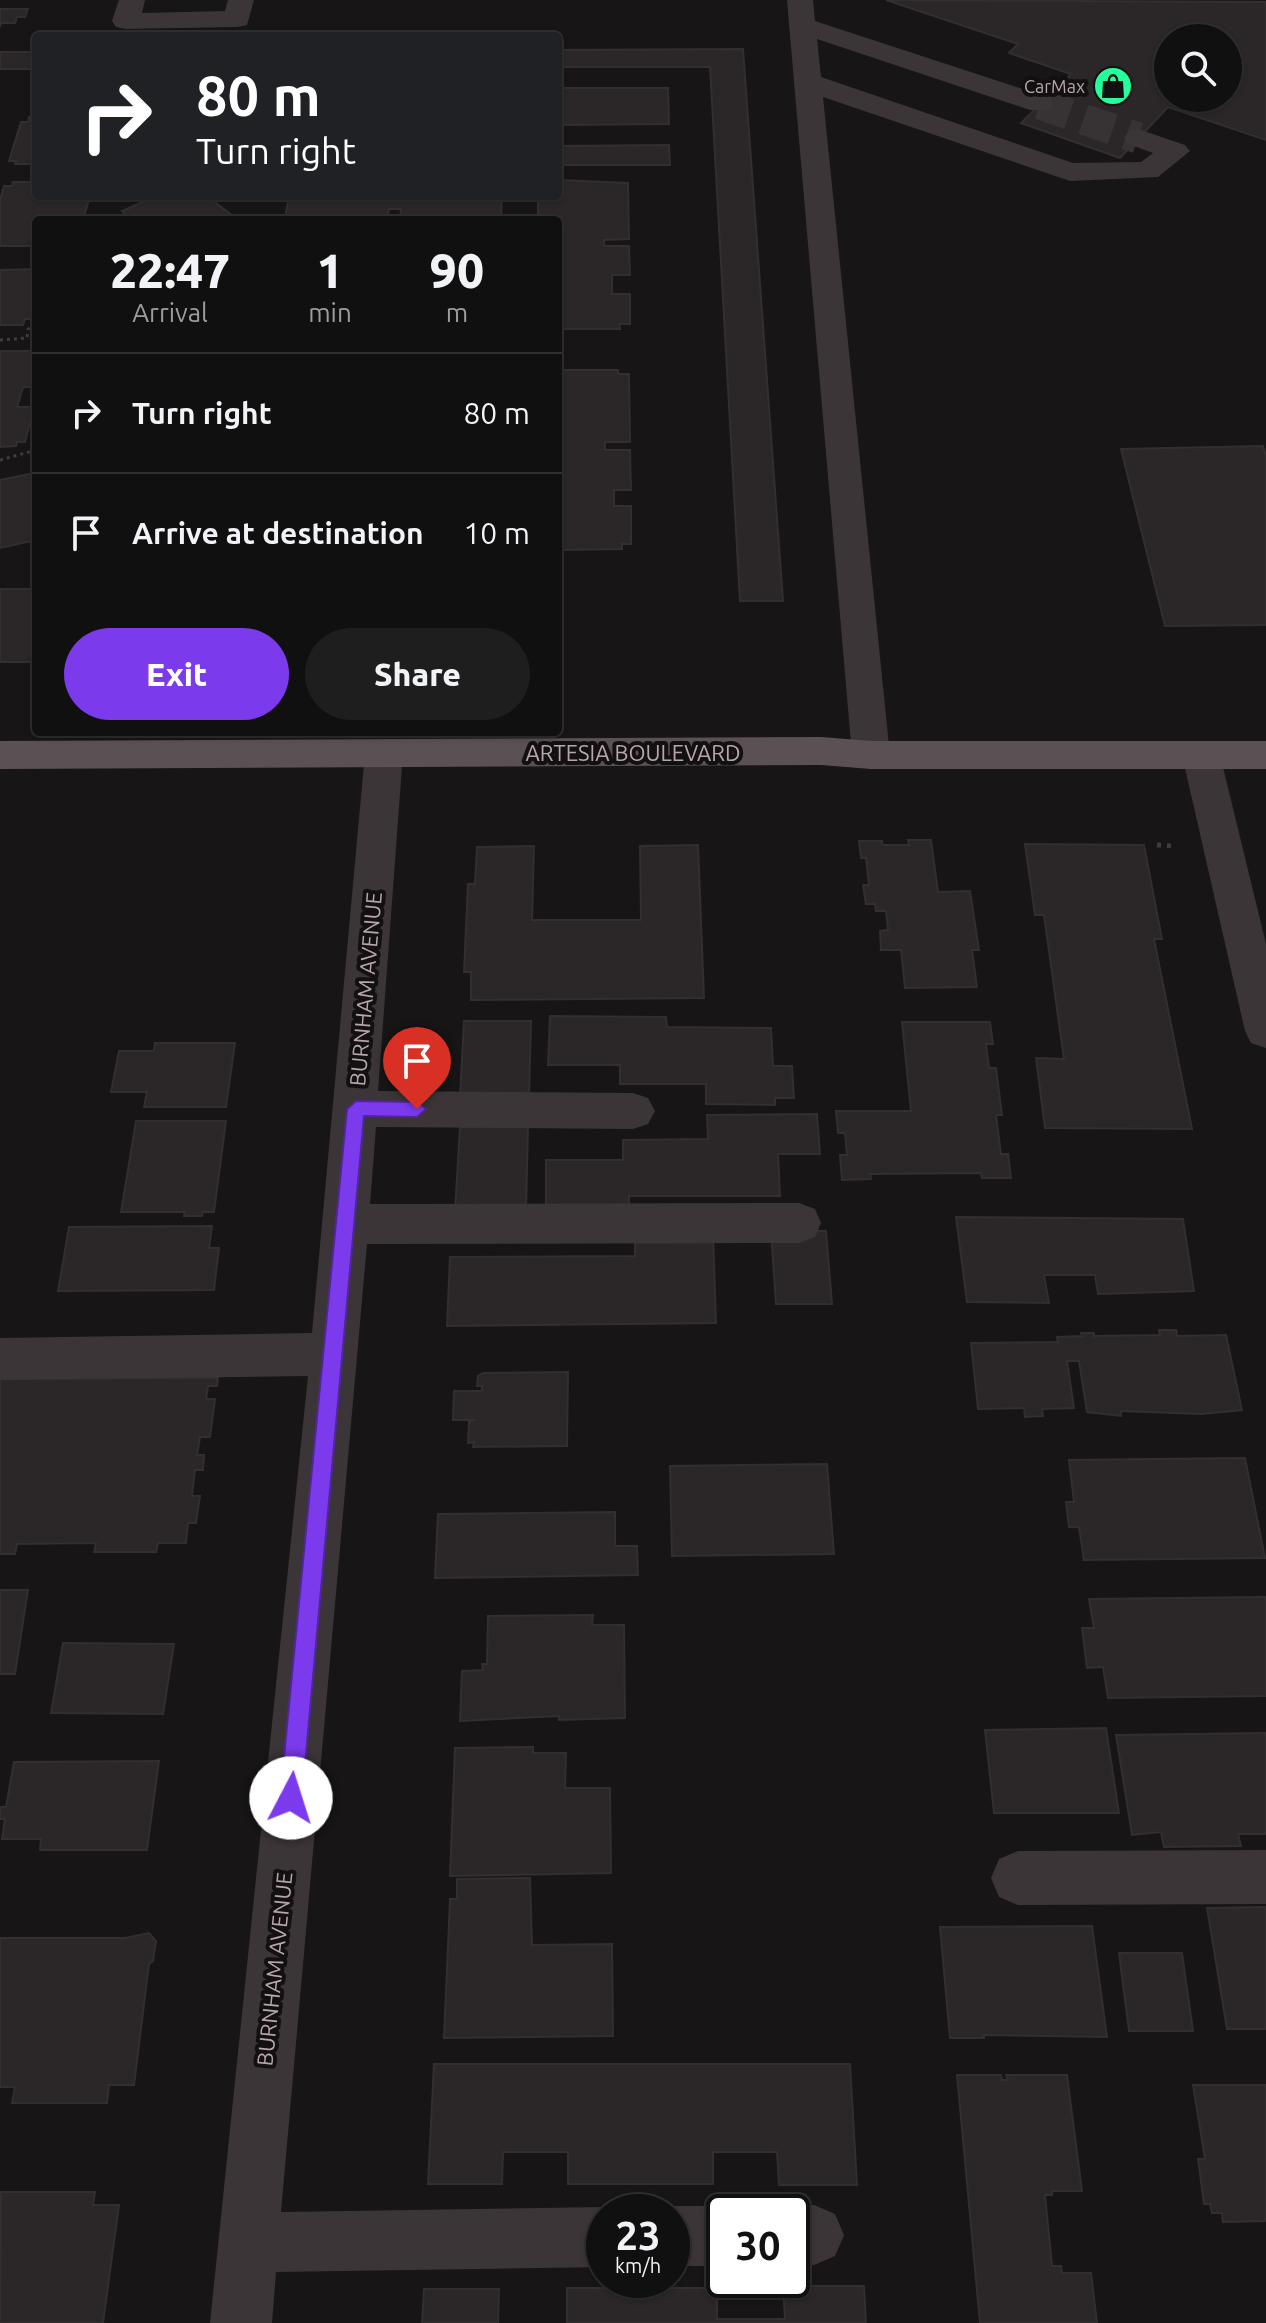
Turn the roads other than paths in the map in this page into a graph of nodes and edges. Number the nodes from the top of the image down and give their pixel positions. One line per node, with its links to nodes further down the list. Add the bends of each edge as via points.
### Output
1 (132, 0): 2 (street, via 126,21 237,19)
2 (241, 0)
3 (801, 12): 4 (street); 5 (street)
4 (808, 82): 6 (street, via 1070,172 1148,171 1175,151); 9 (street)
5 (1040, 104)
6 (1138, 138)
7 (384, 753): 8 (main road, ARTESIA BOULEVARD); 9 (main road, ARTESIA BOULEVARD); 13 (street, BURNHAM AVENUE)
8 (0, 755)
9 (871, 755): 10 (main road, ARTESIA BOULEVARD)
10 (1201, 755): 11 (main road, ARTESIA BOULEVARD); 12 (street)
11 (1266, 755)
12 (1266, 1031)
13 (356, 1109): 14 (street); 16 (street, BURNHAM AVENUE)
14 (633, 1111)
15 (799, 1223): 16 (street)
16 (346, 1224): 17 (street, BURNHAM AVENUE)
17 (334, 1354): 18 (street); 22 (street, BURNHAM AVENUE)
18 (0, 1359)
19 (1266, 1877): 20 (street)
20 (1018, 1878)
21 (586, 2237): 22 (street)
22 (248, 2242): 23 (street, BURNHAM AVENUE)
23 (241, 2323)

